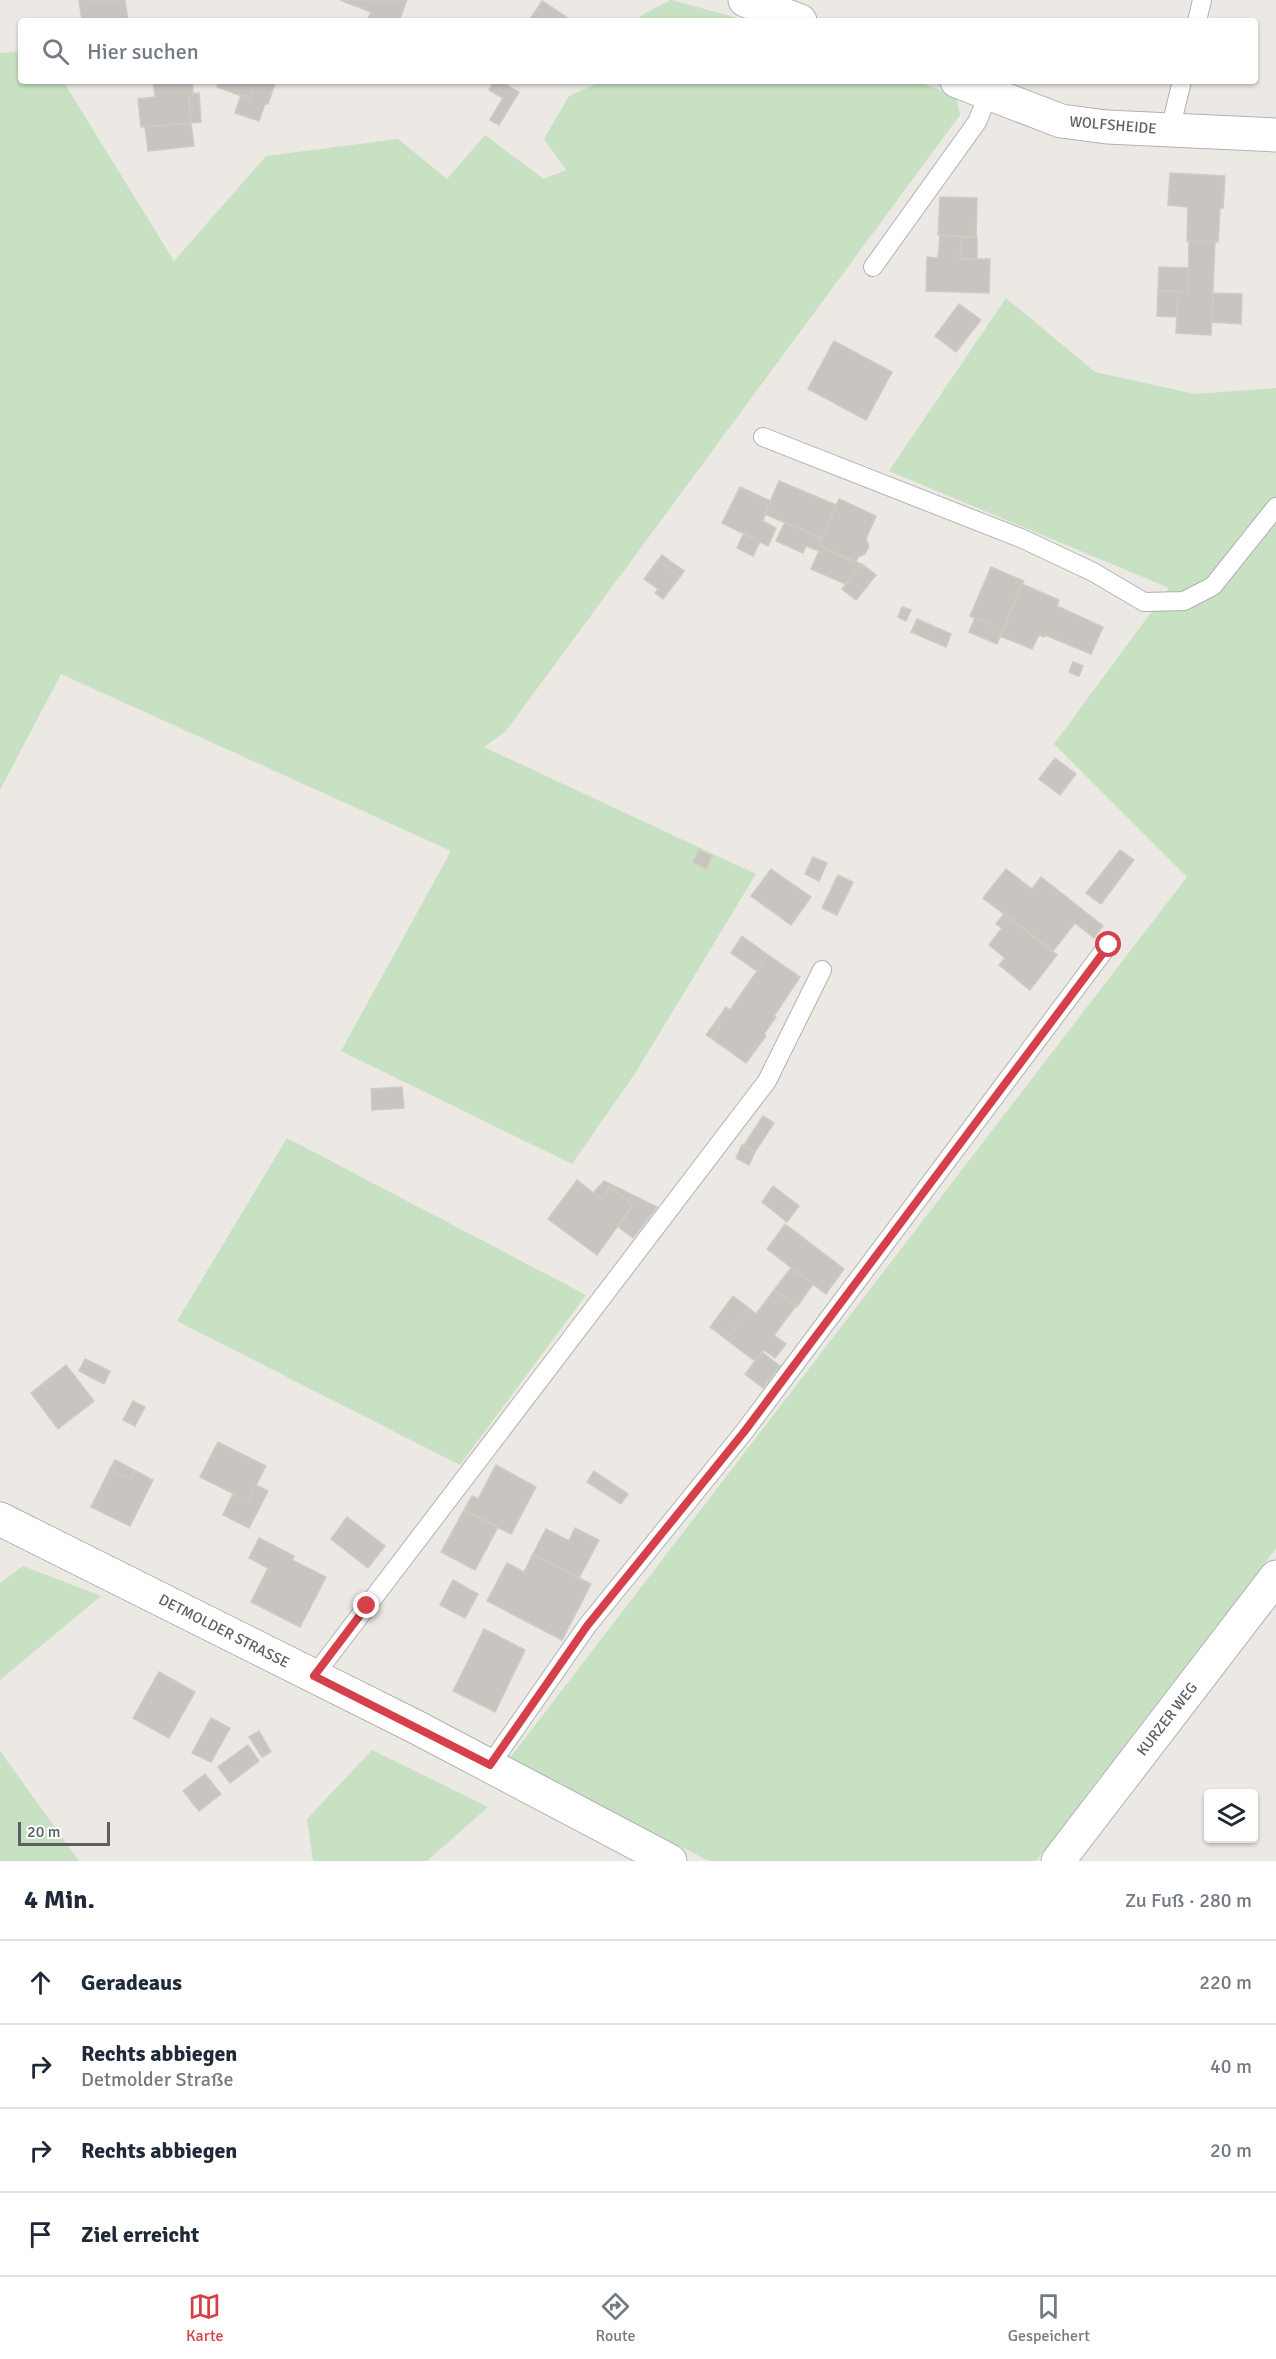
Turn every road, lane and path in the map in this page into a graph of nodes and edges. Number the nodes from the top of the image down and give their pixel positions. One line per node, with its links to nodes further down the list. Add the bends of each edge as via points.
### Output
1 (745, 0): 3 (street)
2 (1202, 0): 4 (lane)
3 (792, 18)
4 (1198, 18)
5 (965, 84): 7 (street, WOLFSHEIDE)
6 (1181, 84): 8 (lane)
7 (989, 93): 8 (street, WOLFSHEIDE, via 1061,121); 10 (lane, via 977,122)
8 (1170, 130): 9 (street, WOLFSHEIDE)
9 (1276, 135)
10 (873, 267)
11 (763, 437): 12 (lane, via 1023,539 1093,572 1144,602 1184,601 1213,586)
12 (1276, 507)
13 (1109, 945): 18 (lane, via 744,1432 587,1626)
14 (822, 970): 17 (lane, via 767,1081)
15 (0, 1519): 17 (street, DETMOLDER STRASSE)
16 (1276, 1577): 20 (street, KURZER WEG)
17 (314, 1676): 18 (street, DETMOLDER STRASSE)
18 (490, 1765): 19 (street, DETMOLDER STRASSE)
19 (654, 1857)
20 (1058, 1861)

